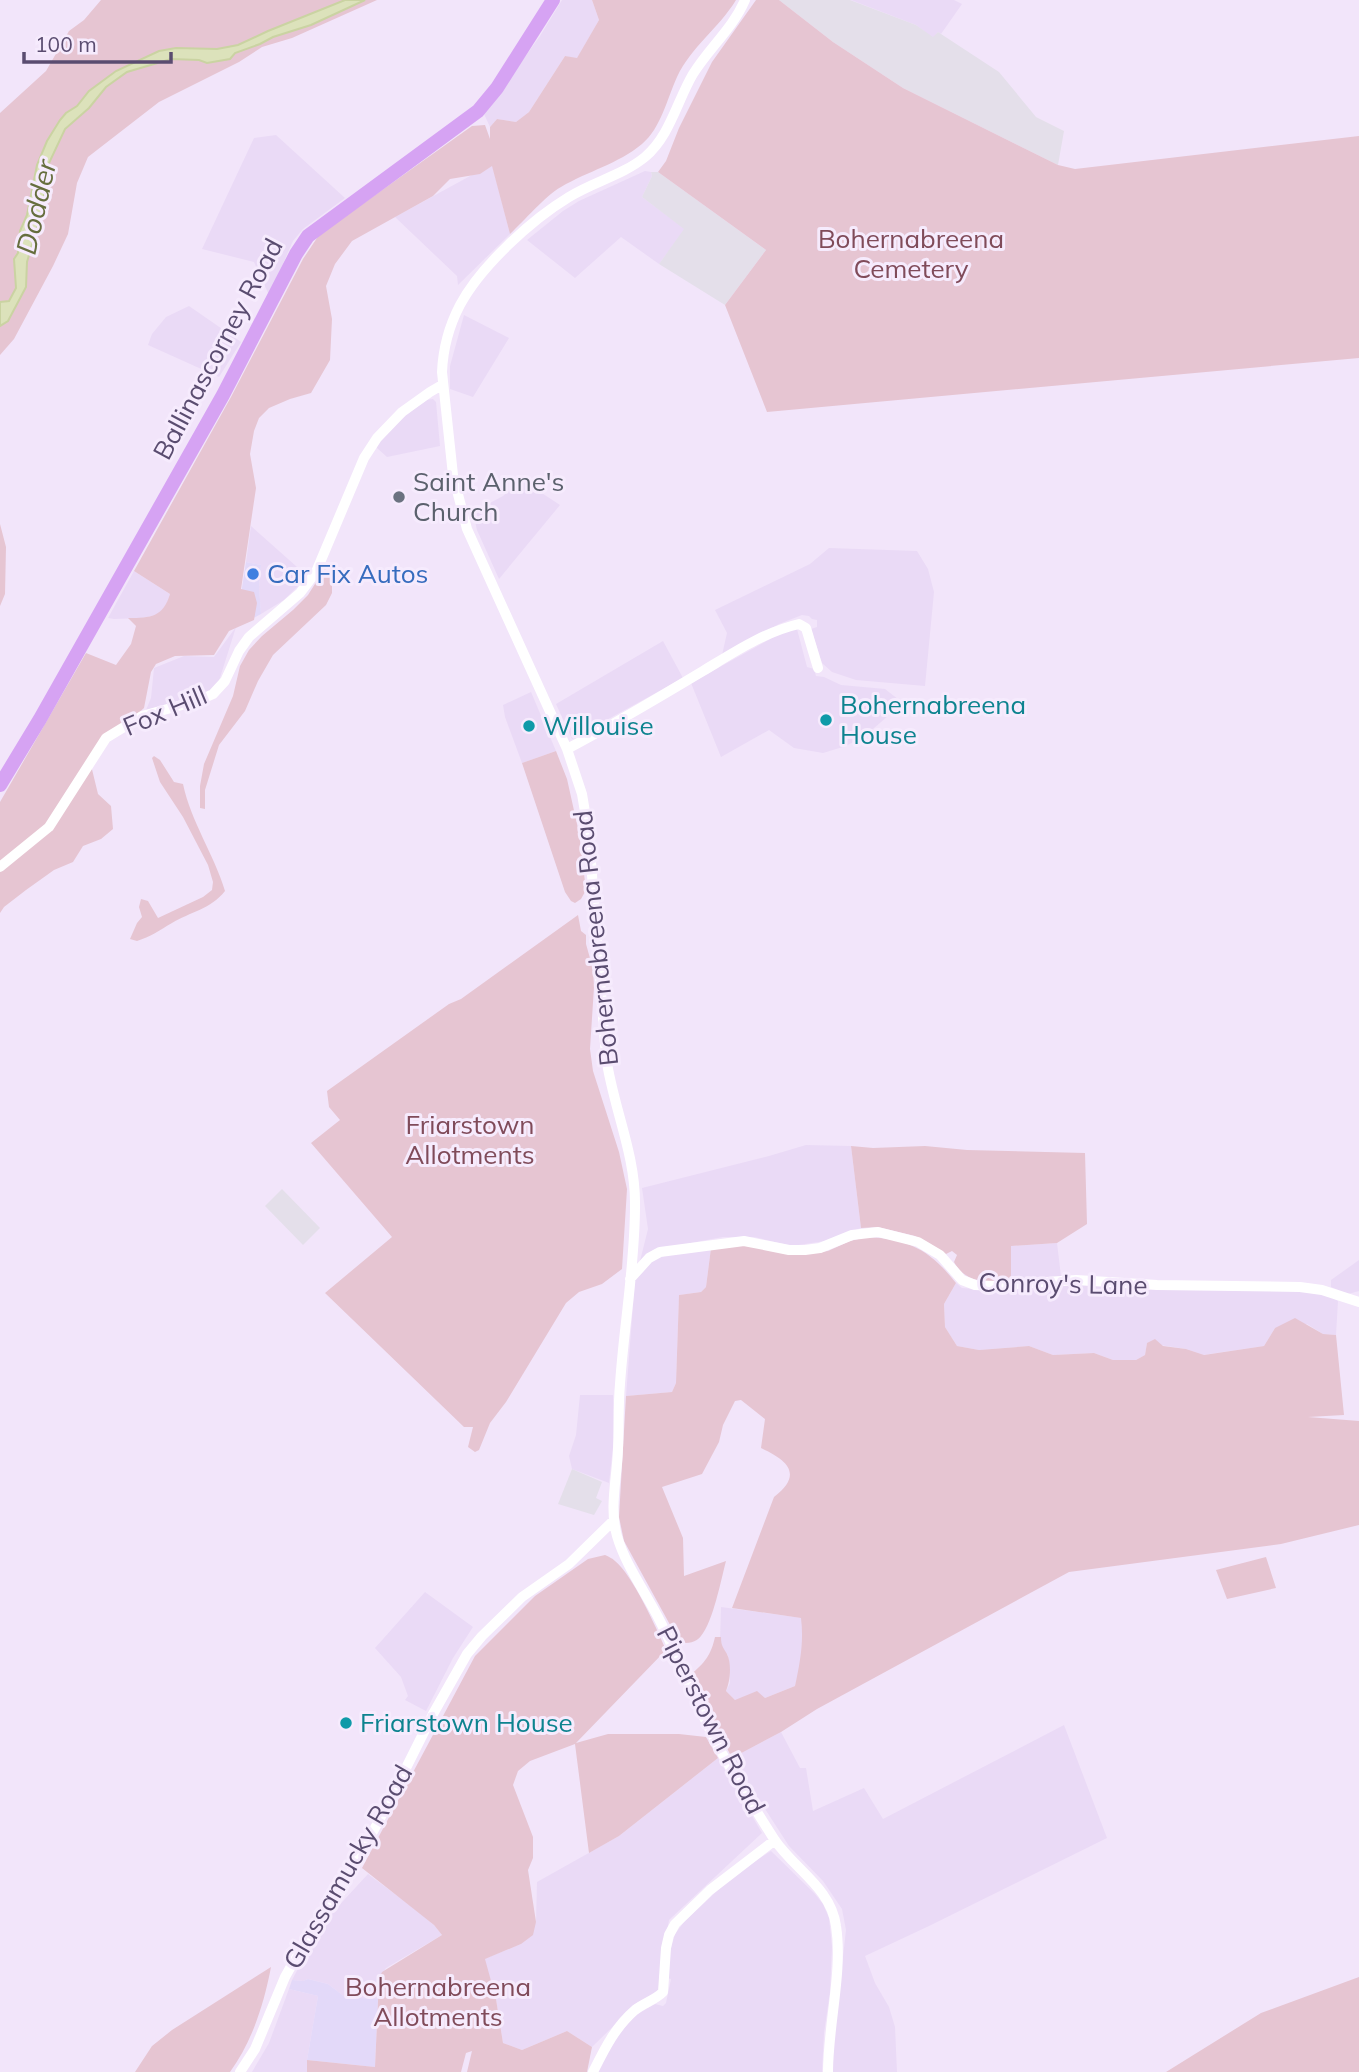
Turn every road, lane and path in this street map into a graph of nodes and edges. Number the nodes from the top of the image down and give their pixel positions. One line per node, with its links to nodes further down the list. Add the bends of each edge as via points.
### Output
1 (553, 0): 6 (main road, Ballinascorney Road, via 478,111 308,236 223,395)
2 (745, 0): 3 (street, Bohernabreena Road, via 692,76 651,151 552,208 479,277 452,324 443,355)
3 (442, 386): 5 (street, Bohernabreena Road, via 453,475 467,528); 7 (street, Fox Hill, via 402,412 377,438 364,458 316,572 300,593 249,636 225,681 213,694 142,716 106,738 49,827)
4 (818, 668): 5 (street, via 806,628 788,626)
5 (567, 749): 8 (street, Bohernabreena Road, via 586,814 606,1057 635,1189)
6 (0, 785)
7 (0, 867)
8 (630, 1279): 9 (street, Conroy's Lane, via 660,1252 744,1241 805,1250 878,1231 918,1242 940,1255 962,1280 975,1285 1076,1280 1300,1287); 10 (street, Bohernabreena Road)
9 (1359, 1302)
10 (614, 1520): 11 (street, Piperstown Road, via 624,1554 718,1745); 12 (street, Glassamucky Road, via 569,1564 522,1597 467,1654 341,1891 285,1977 255,2049)
11 (775, 1840): 13 (street, via 710,1890 675,1924 666,1948 663,1992 627,2018 610,2038); 14 (street, Piperstown Road, via 823,1892 836,1926)
12 (240, 2072)
13 (593, 2072)
14 (828, 2072)

